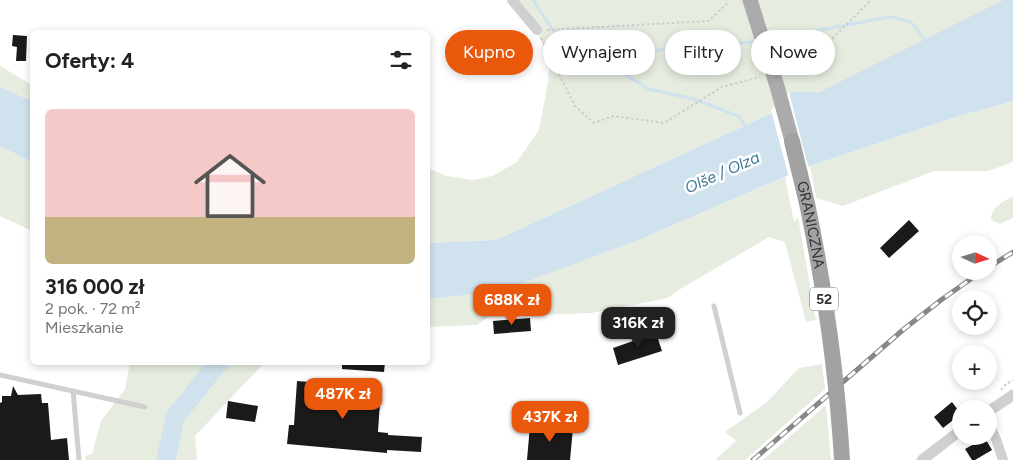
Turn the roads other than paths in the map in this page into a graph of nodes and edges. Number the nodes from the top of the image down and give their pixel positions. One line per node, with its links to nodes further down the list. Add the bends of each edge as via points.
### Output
1 (512, 0): 3 (street)
2 (750, 0): 4 (main road, bridge)
3 (537, 30)
4 (792, 141): 15 (highway, GRANICZNA / 52, bridge, via 824,297)
5 (714, 306): 11 (lane)
6 (0, 375): 7 (lane)
7 (73, 391): 10 (lane); 14 (lane)
8 (1013, 395): 9 (street)
9 (997, 406)
10 (145, 408)
11 (740, 413)
12 (952, 437): 16 (street)
13 (997, 442): 17 (street)
14 (79, 460)
15 (842, 460)
16 (922, 460)
17 (1003, 460)

